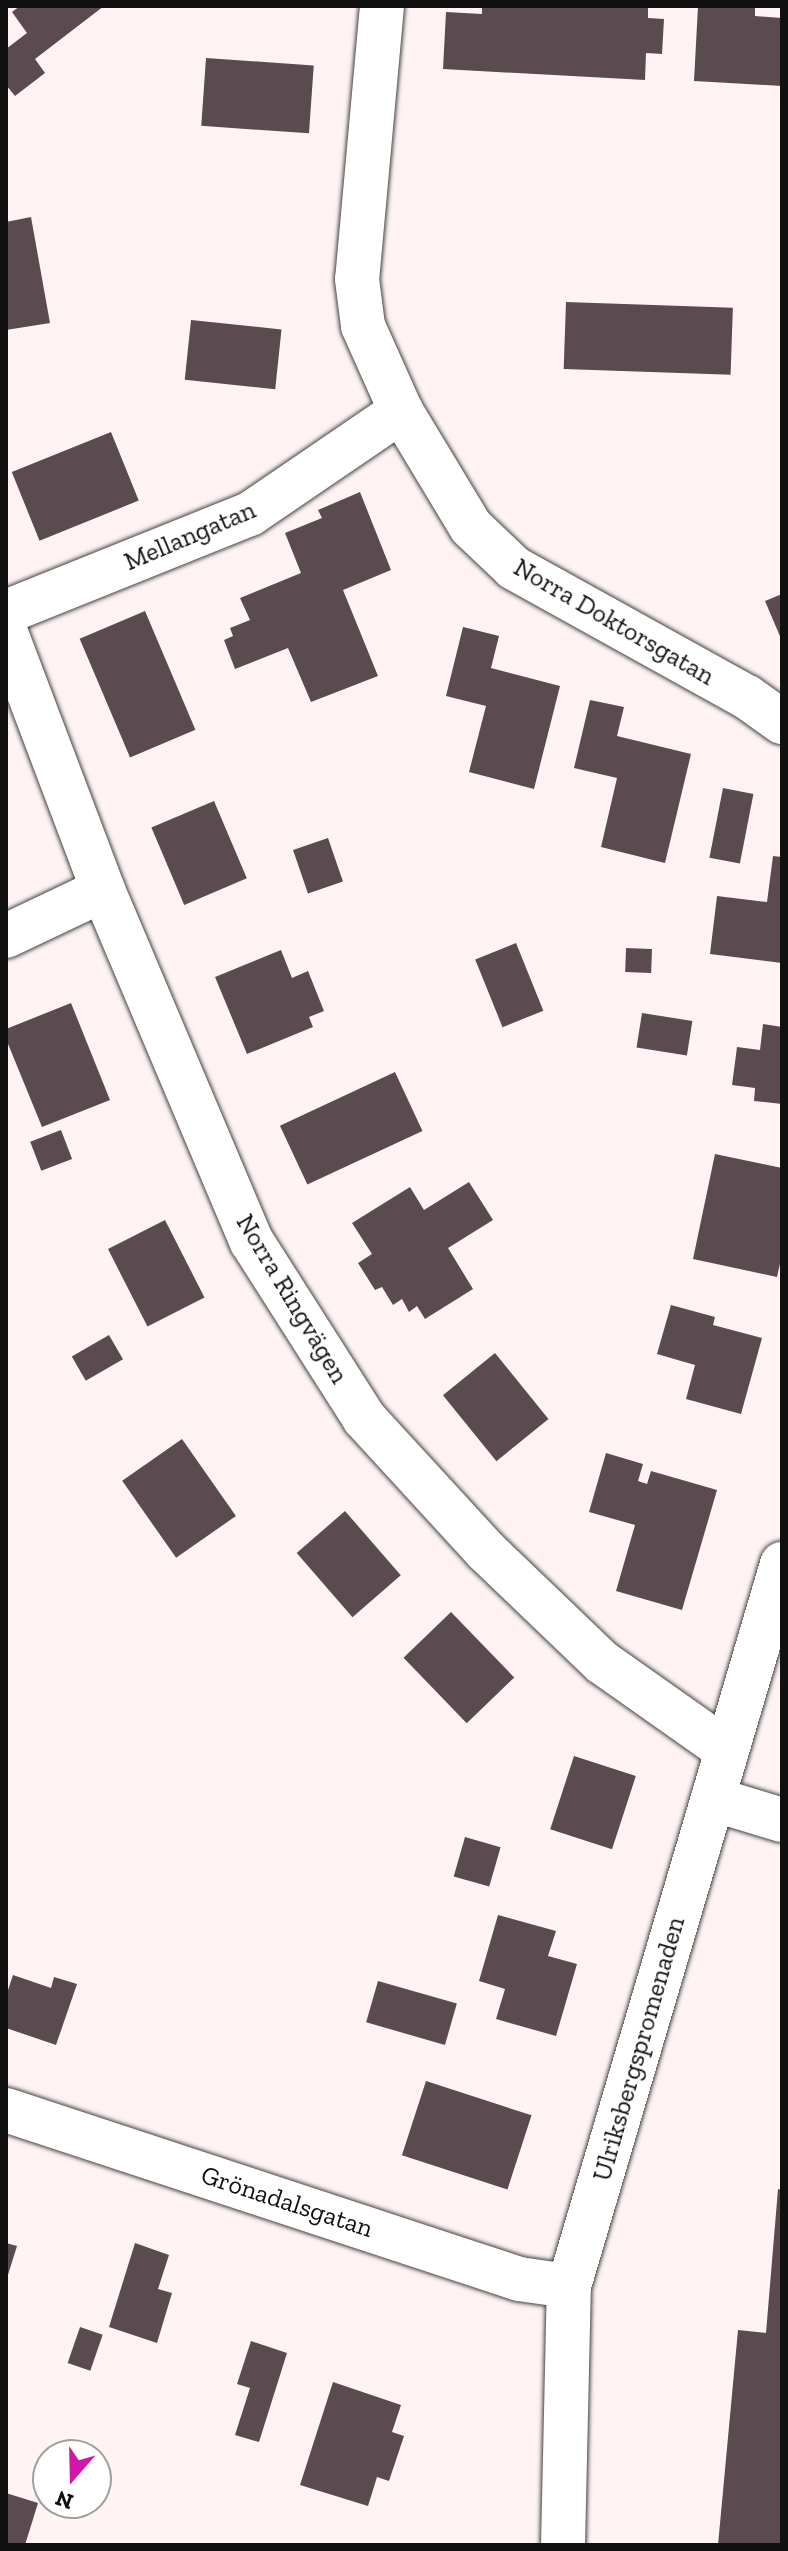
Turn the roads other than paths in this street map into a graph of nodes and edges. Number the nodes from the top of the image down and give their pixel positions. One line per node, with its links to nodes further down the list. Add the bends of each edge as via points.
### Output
1 (382, 6): 2 (street, Norra Doktorsgatan, via 357,279 363,326)
2 (401, 411): 3 (street, Mellangatan, via 250,514); 5 (street, Norra Doktorsgatan, via 471,527 514,568 747,697)
3 (6, 612)
4 (6, 633): 6 (street, Norra Ringvägen)
5 (782, 722)
6 (103, 890): 7 (street); 9 (street, Norra Ringvägen, via 252,1242 364,1418 485,1550 603,1663)
7 (6, 936)
8 (782, 1564): 9 (street, Ulriksbergspromenaden)
9 (725, 1749): 10 (street, Ulriksbergspromenaden)
10 (713, 1799): 11 (street); 13 (street, Ulriksbergspromenaden)
11 (782, 1820)
12 (6, 2110): 13 (street, Grönadalsgatan, via 519,2279)
13 (569, 2286): 14 (street, Ulriksbergspromenaden)
14 (563, 2545)

